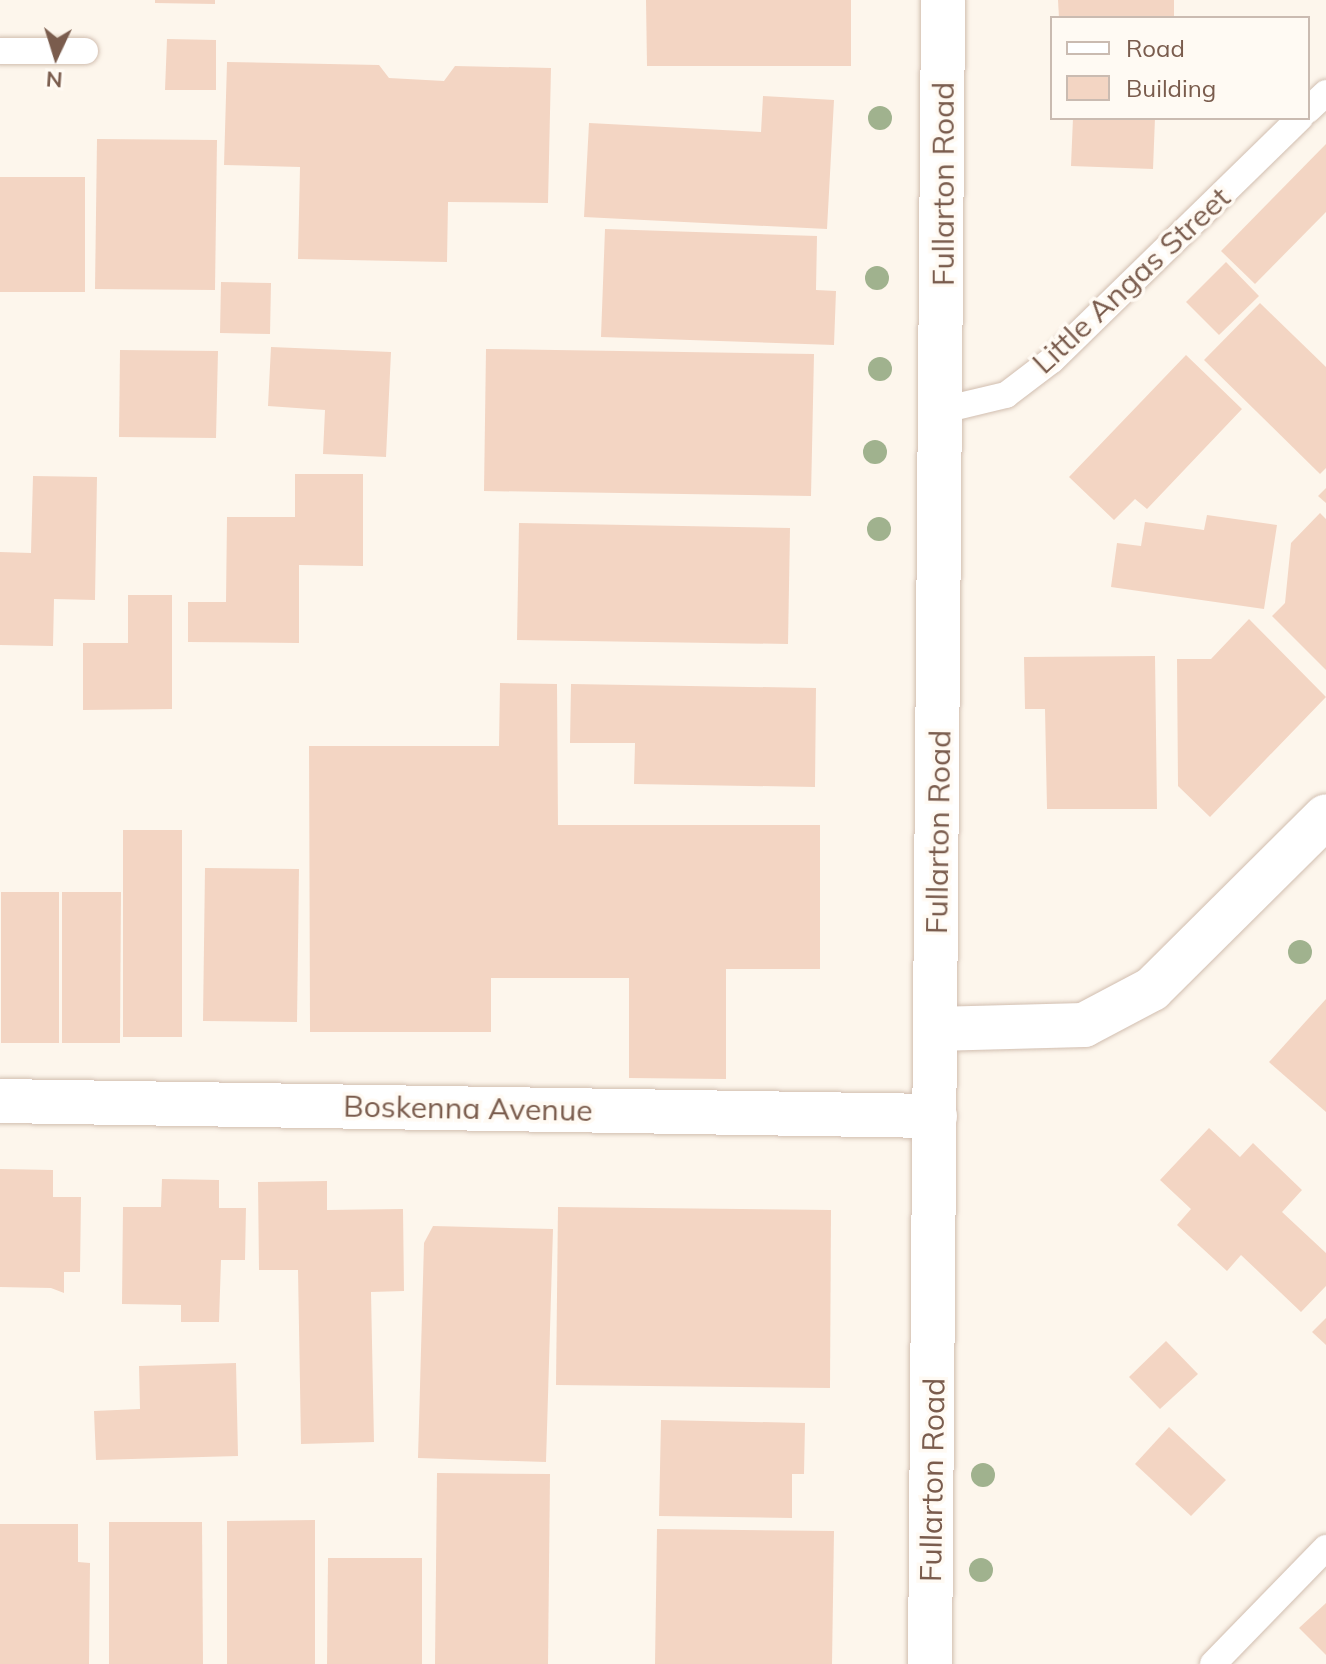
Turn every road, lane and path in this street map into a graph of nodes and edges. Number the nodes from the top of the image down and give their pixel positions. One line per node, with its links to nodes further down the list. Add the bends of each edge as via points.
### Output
1 (943, 0): 7 (main road, Fullarton Road)
2 (0, 51): 3 (lane)
3 (85, 51)
4 (1326, 93): 5 (lane)
5 (1310, 108)
6 (1298, 120): 7 (lane, Little Angas Street, via 1052,360 1006,395)
7 (943, 410): 9 (main road, Fullarton Road)
8 (1326, 816): 9 (main road, via 1152,989 1084,1025)
9 (935, 1029): 11 (main road, Fullarton Road)
10 (0, 1101): 11 (main road, Boskenna Avenue)
11 (935, 1116): 13 (main road, Fullarton Road)
12 (1326, 1548): 14 (lane)
13 (930, 1664)
14 (1213, 1664)

